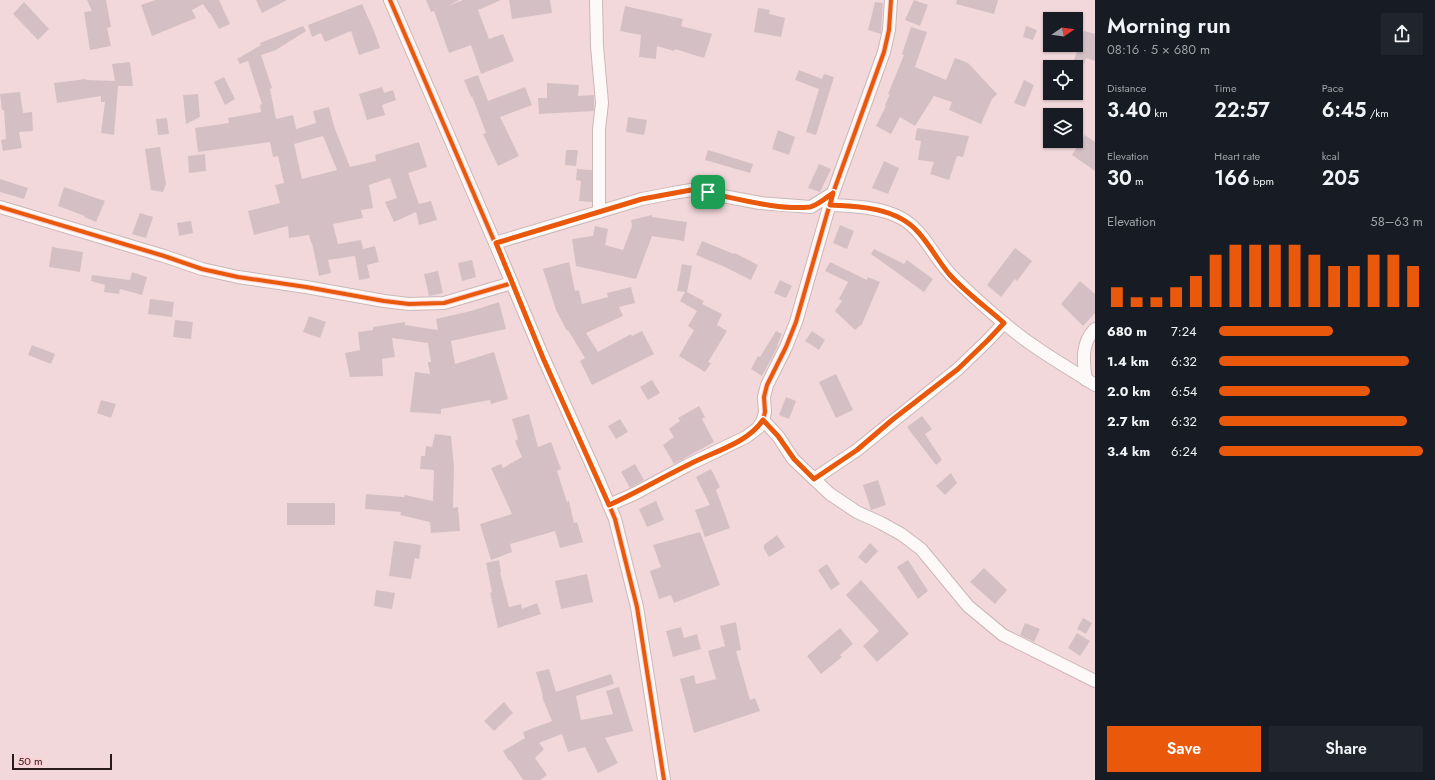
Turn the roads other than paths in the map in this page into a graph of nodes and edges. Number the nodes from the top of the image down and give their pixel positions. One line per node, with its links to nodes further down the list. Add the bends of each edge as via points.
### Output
1 (390, 0): 9 (street)
2 (596, 0): 7 (street, via 602,103 599,128)
3 (891, 0): 4 (street, via 889,30 884,52)
4 (832, 199): 6 (street); 8 (street); 11 (street, via 901,218 918,231 950,274)
5 (0, 207): 10 (street, via 202,269 384,301 409,304 444,303)
6 (811, 207): 7 (street, via 760,203 691,190 642,199); 8 (street)
7 (599, 212): 9 (street)
8 (824, 226): 14 (street, via 796,322 767,385)
9 (496, 243): 10 (street)
10 (512, 283): 16 (street)
11 (1004, 323): 13 (street, via 1033,346); 15 (street, via 958,369 857,450)
12 (1095, 328): 13 (street, via 1089,335 1083,356)
13 (1091, 383)
14 (763, 420): 15 (street, via 794,459); 16 (street, via 758,428 746,437)
15 (814, 479): 17 (street, via 830,494 857,512 881,522 921,549 968,606 1003,635)
16 (609, 505): 18 (street, via 615,519 637,607)
17 (1095, 681)
18 (664, 780)

